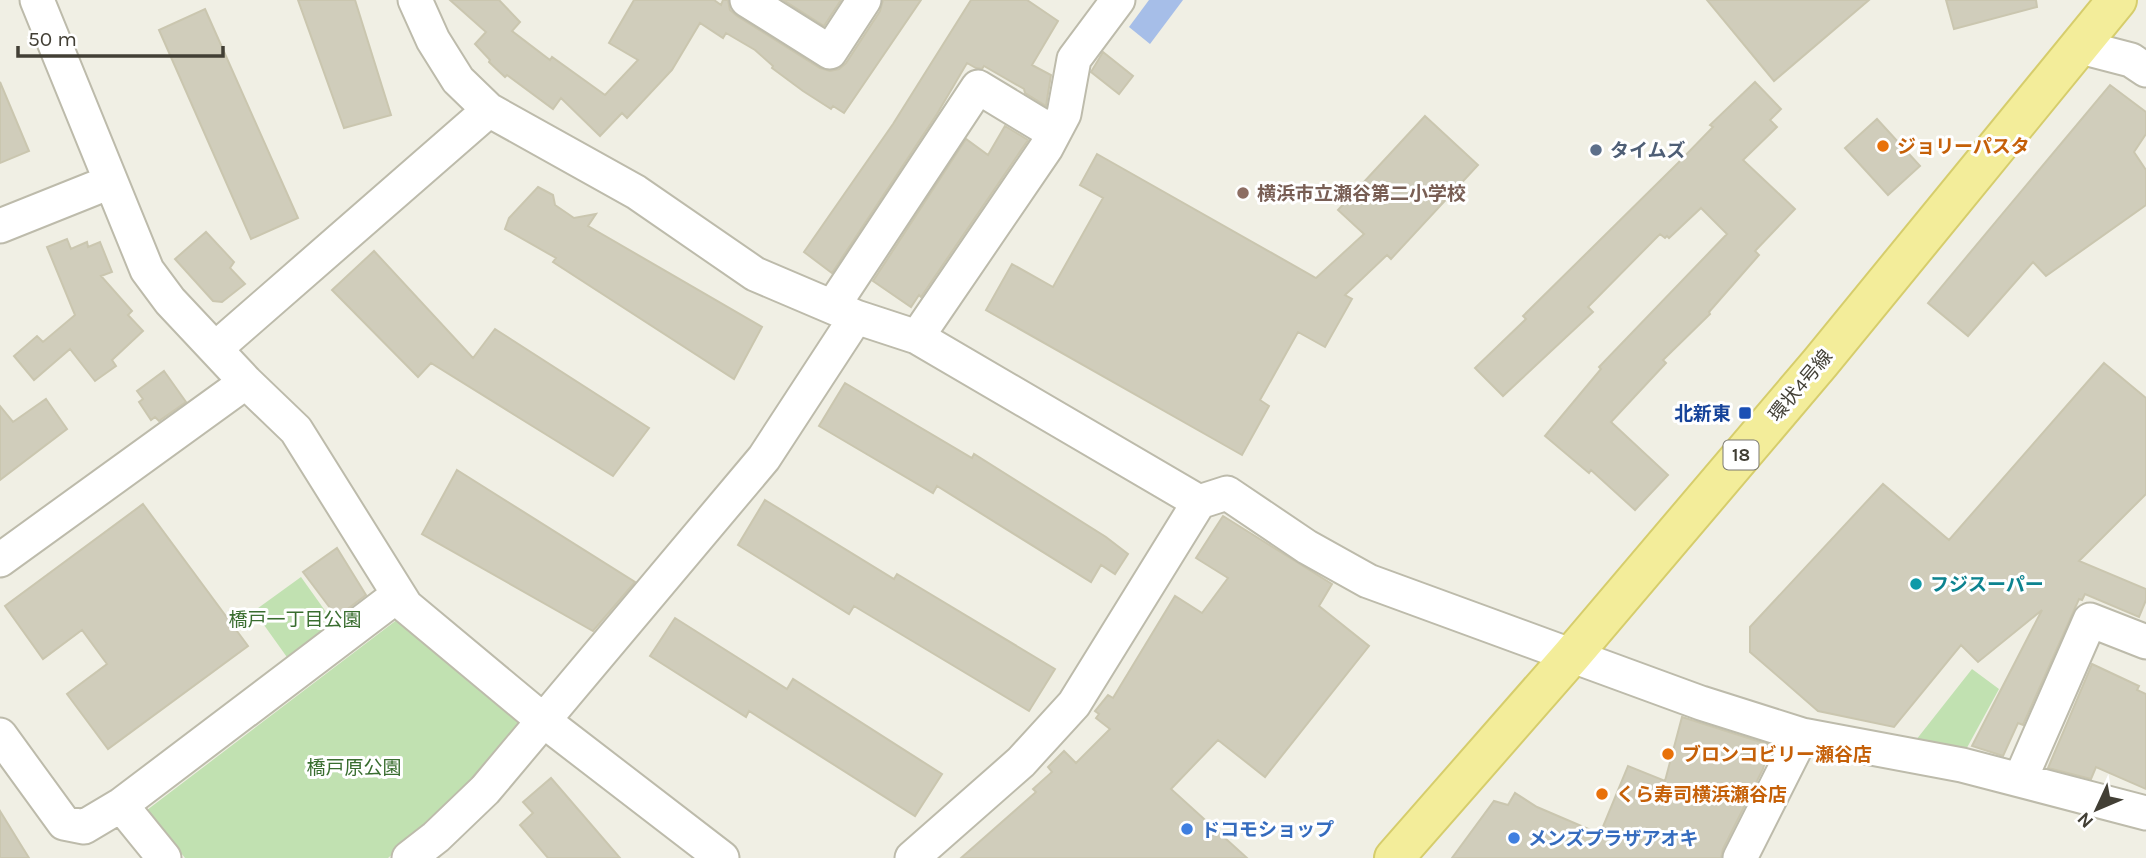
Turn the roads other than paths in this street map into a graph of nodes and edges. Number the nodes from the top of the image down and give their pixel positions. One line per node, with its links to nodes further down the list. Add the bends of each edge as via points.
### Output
1 (37, 0): 11 (street)
2 (415, 0): 9 (street, via 458,80)
3 (747, 0): 4 (street, via 830,52)
4 (864, 0)
5 (1118, 0): 10 (street, via 1074,59 1064,114)
6 (2117, 0): 7 (main road, 環状4号線 / 18)
7 (2081, 47): 8 (street, via 2132,60); 21 (main road, 環状4号線 / 18)
8 (2146, 69)
9 (489, 110): 13 (street, via 636,192 755,274); 15 (street)
10 (1054, 133): 13 (street, via 978,88); 14 (street)
11 (110, 183): 12 (street); 15 (street, via 147,270)
12 (0, 226)
13 (845, 312): 14 (street); 22 (street, via 764,458)
14 (917, 337): 17 (street)
15 (215, 349): 16 (street)
16 (246, 382): 18 (street); 19 (street, via 296,430)
17 (1199, 502): 21 (street, via 1227,493 1368,581); 31 (street, via 1074,704 1021,762)
18 (0, 560)
19 (398, 595): 22 (street); 26 (street)
20 (2146, 642): 25 (street, via 2091,621)
21 (1572, 655): 24 (street); 32 (main road, 環状4号線 / 18)
22 (544, 721): 28 (street); 30 (street, via 485,790)
23 (0, 735): 26 (street, via 64,823 84,827)
24 (1802, 735): 25 (street); 33 (street)
25 (2020, 780): 27 (street)
26 (121, 805): 29 (street)
27 (2146, 813)
28 (713, 856)
29 (164, 858)
30 (409, 858)
31 (912, 858)
32 (1394, 858)
33 (1740, 858)

